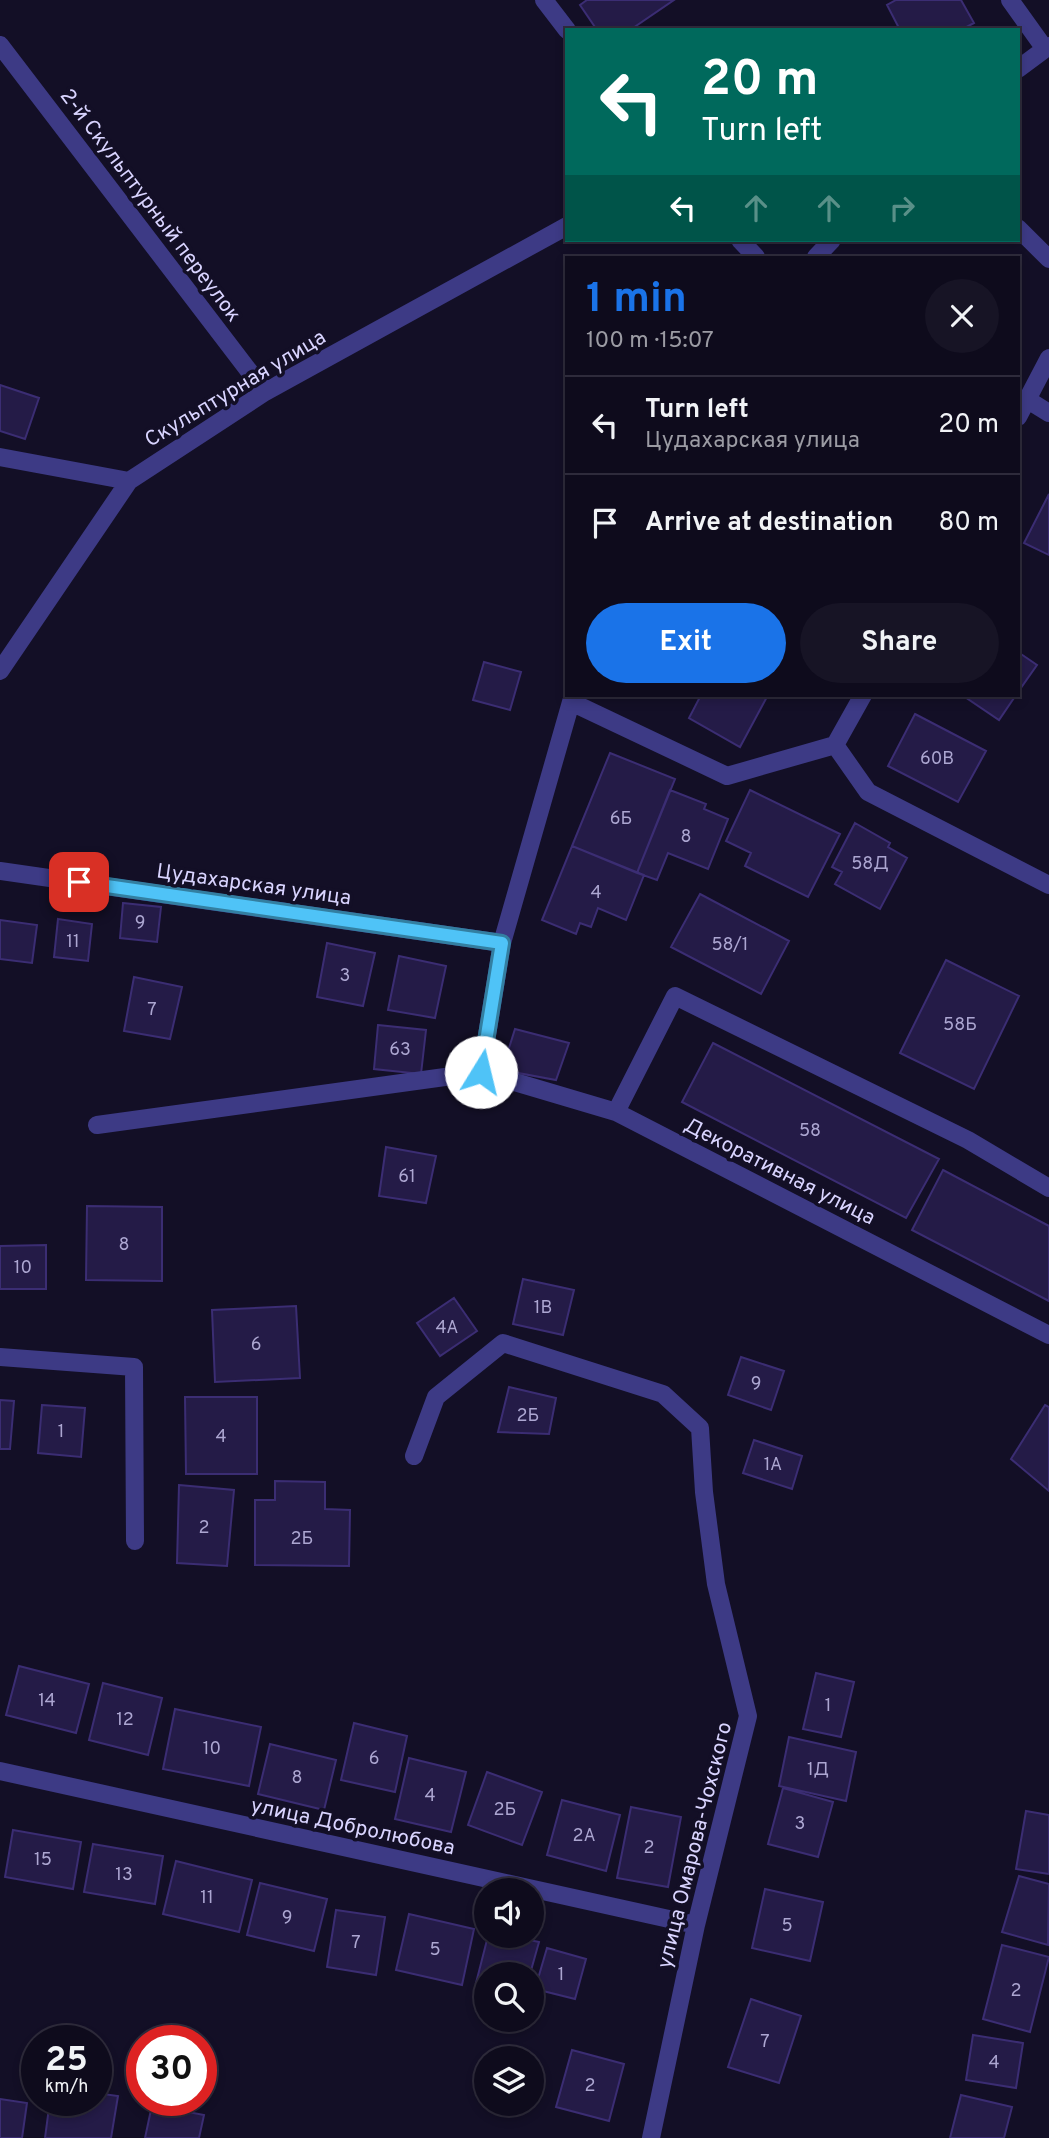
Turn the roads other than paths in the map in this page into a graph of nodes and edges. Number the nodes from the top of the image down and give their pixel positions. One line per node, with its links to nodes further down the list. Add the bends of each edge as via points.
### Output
1 (544, 0): 3 (street)
2 (1010, 0): 5 (street)
3 (565, 28)
4 (0, 45): 15 (street, 2-й Скульптурный переулок)
5 (1047, 47): 6 (street)
6 (1020, 67)
7 (565, 227): 15 (street, Скульптурная улица)
8 (1020, 230): 13 (street)
9 (742, 242): 11 (street)
10 (830, 242): 12 (street)
11 (756, 256)
12 (817, 256)
13 (1049, 259)
14 (1049, 358): 16 (street)
15 (265, 392): 20 (street, Скульптурная улица)
16 (1028, 400): 17 (street); 18 (street)
17 (1049, 413)
18 (1020, 414)
19 (0, 457): 20 (street)
20 (129, 481): 21 (street, Скульптурная улица)
21 (0, 671)
22 (862, 697): 24 (street)
23 (573, 699): 24 (street, via 727,776); 27 (street)
24 (835, 746): 26 (street, via 869,792)
25 (0, 871): 27 (street, Цудахарская улица)
26 (1049, 885)
27 (502, 943): 28 (street)
28 (481, 1072): 29 (street, Декоративная улица); 30 (street, Декоративная улица)
29 (616, 1112): 31 (street, via 675,996 968,1140); 32 (street, Декоративная улица)
30 (97, 1125)
31 (1049, 1188)
32 (1049, 1335)
33 (0, 1357): 35 (street, via 134,1367)
34 (414, 1456): 37 (street, улица Омарова-Чохского, via 436,1397 503,1343 663,1394 700,1428 716,1584 748,1716)
35 (135, 1541)
36 (0, 1771): 37 (street, улица Добролюбова)
37 (696, 1925): 38 (street, улица Омарова-Чохского)
38 (651, 2138)

